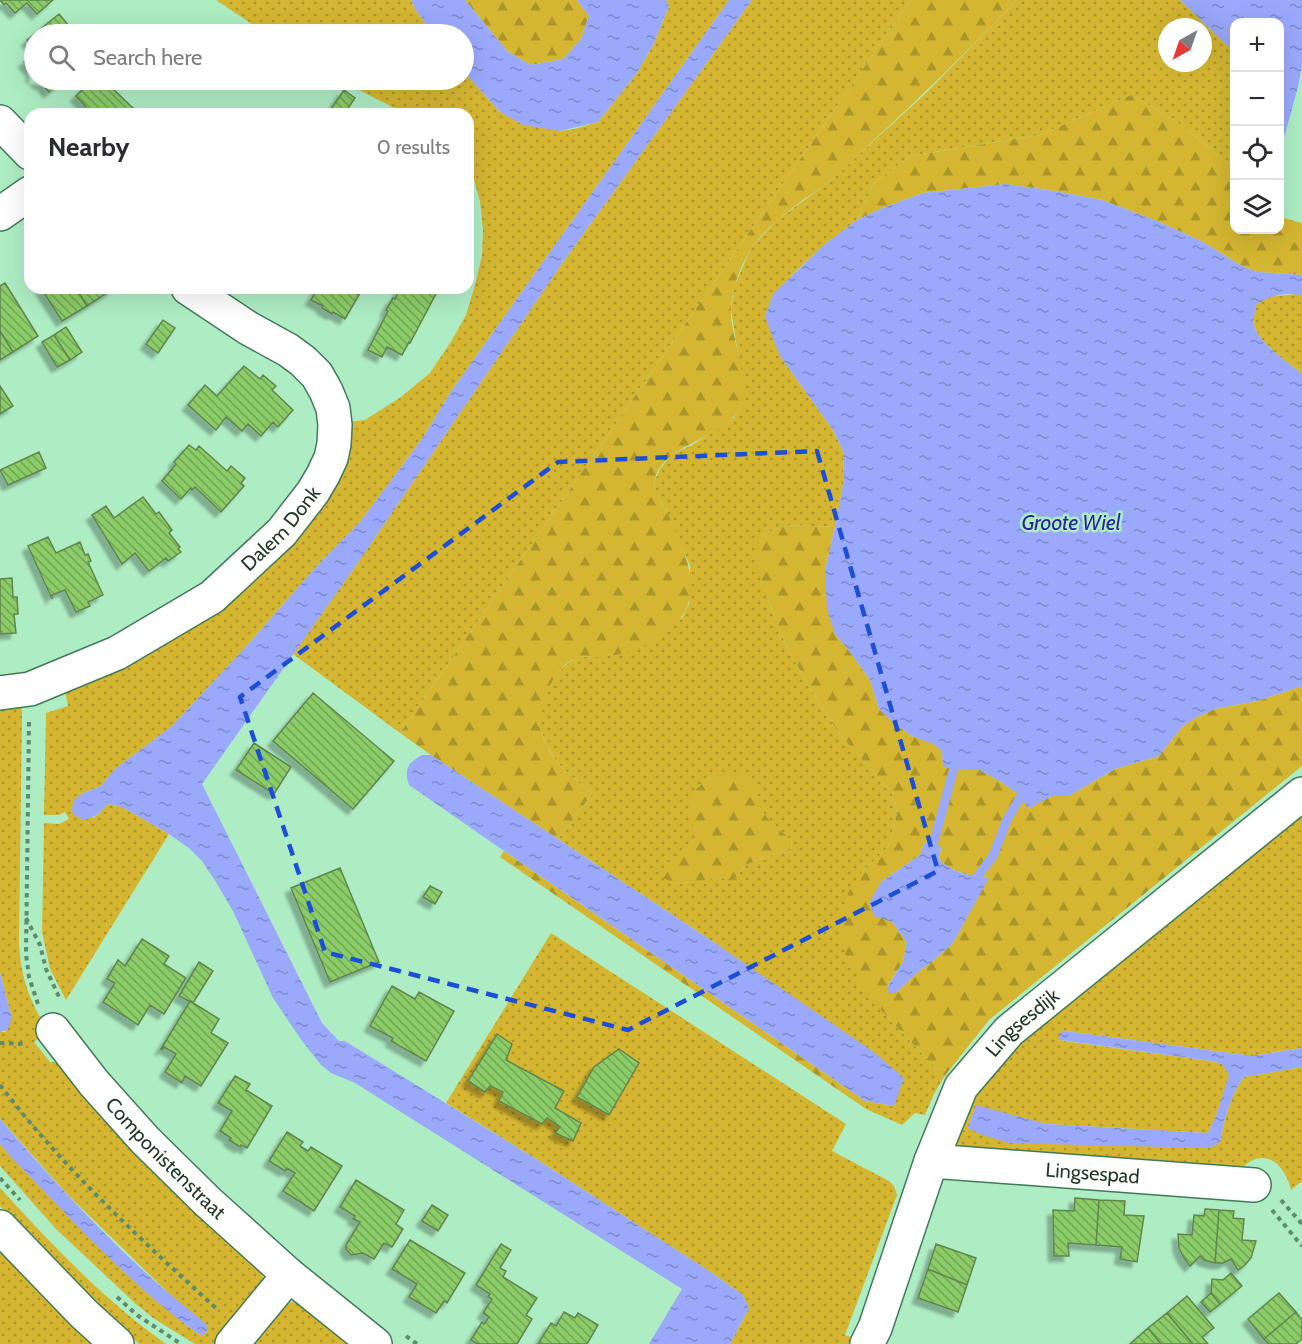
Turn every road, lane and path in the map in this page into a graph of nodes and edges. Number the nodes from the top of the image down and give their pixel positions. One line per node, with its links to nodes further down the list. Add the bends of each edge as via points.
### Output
1 (0, 122): 2 (street)
2 (24, 147)
3 (24, 197): 4 (street)
4 (0, 214)
5 (197, 294): 6 (street, Dalem Donk, via 288,350 317,375 333,408 331,458 313,492 282,532 212,597 117,653)
6 (15, 691): 8 (path)
7 (1302, 794): 11 (street, Lingsesdijk, via 1009,1031 962,1087)
8 (26, 918): 9 (path, via 40,945); 9 (path, via 29,977 40,1007)
9 (57, 1016): 17 (street, Componistenstraat, via 94,1083 145,1140)
10 (0, 1085): 19 (path, via 79,1178 180,1276)
11 (931, 1161): 13 (street, Lingsespad); 24 (street, Lingsesdijk)
12 (0, 1178): 14 (path)
13 (1254, 1185): 16 (path)
14 (24, 1204)
15 (0, 1227): 21 (street)
16 (1302, 1246)
17 (289, 1275): 19 (street); 20 (street, Componistenstraat)
18 (111, 1292): 22 (path)
19 (237, 1338)
20 (388, 1338): 23 (path)
21 (117, 1344)
22 (181, 1344)
23 (417, 1344)
24 (867, 1344)

